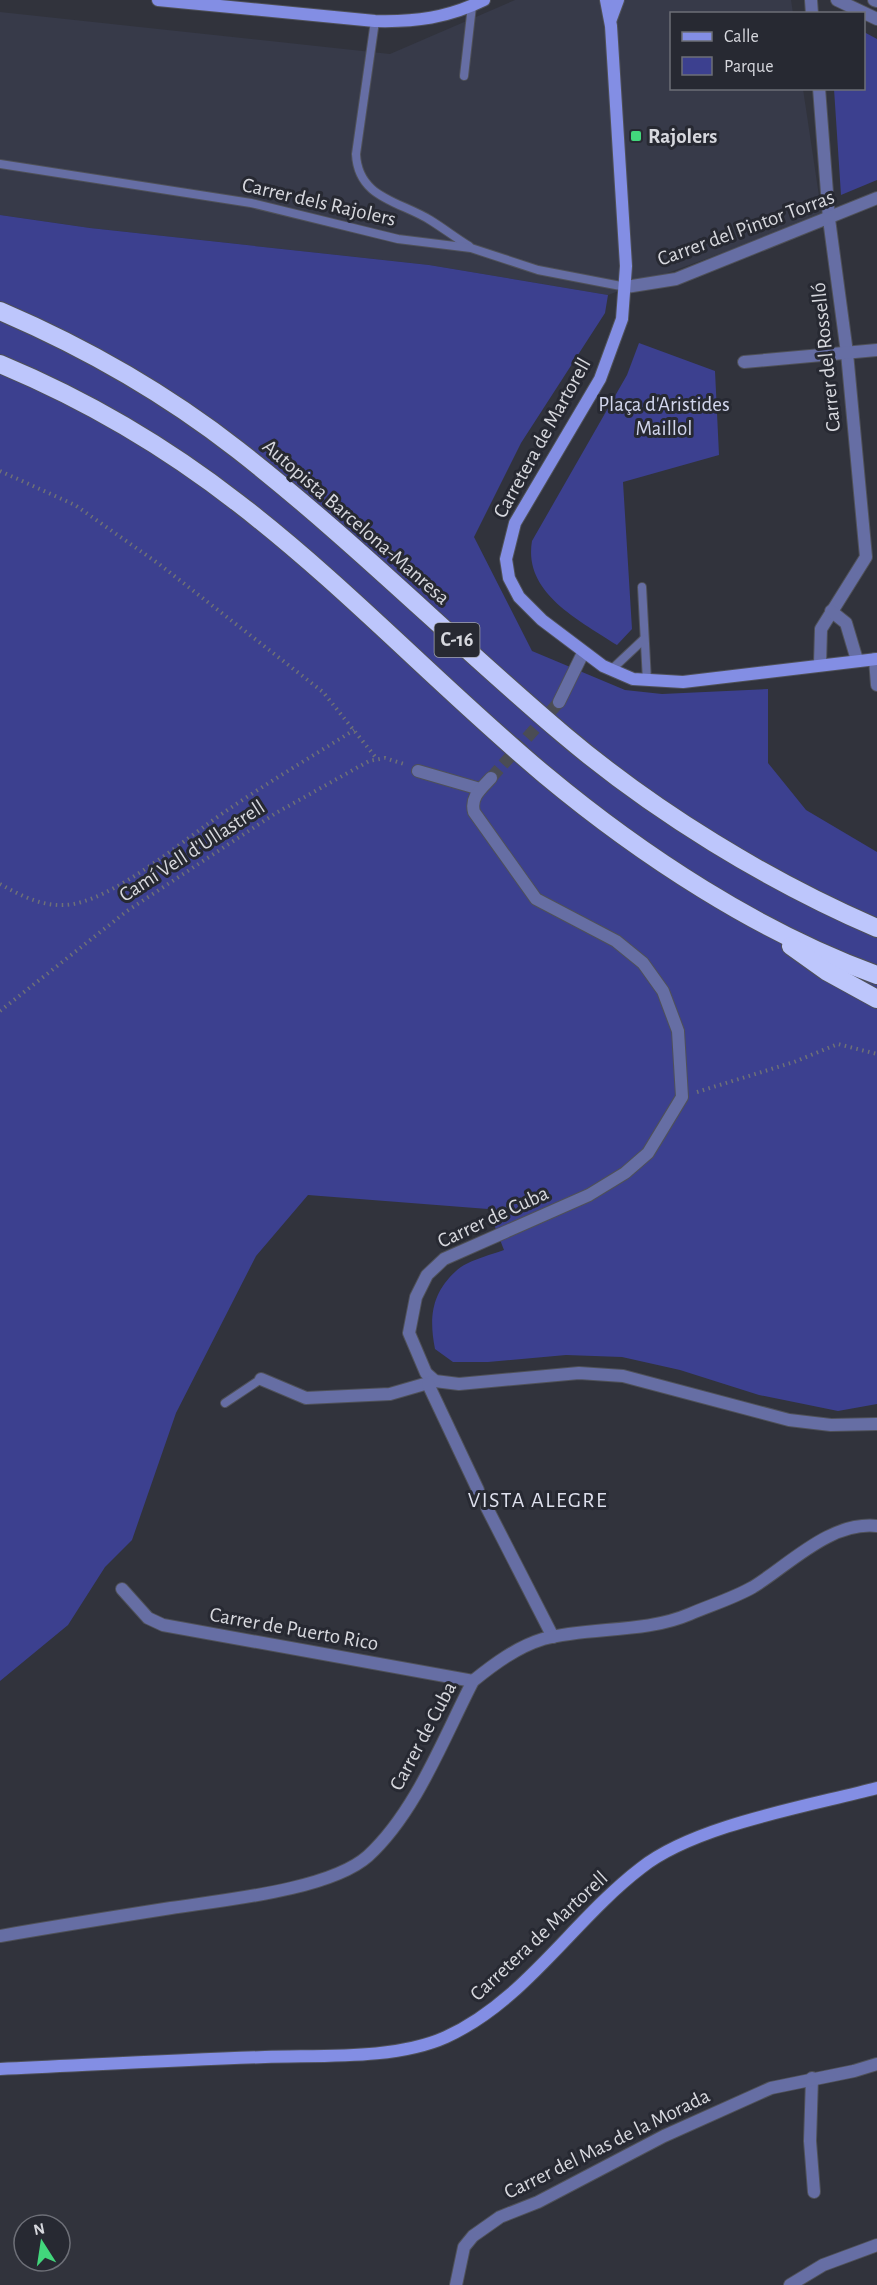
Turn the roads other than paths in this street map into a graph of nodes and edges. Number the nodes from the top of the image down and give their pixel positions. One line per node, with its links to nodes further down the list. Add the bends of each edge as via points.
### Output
1 (158, 0): 8 (main road)
2 (606, 0): 7 (main road)
3 (618, 0): 7 (main road)
4 (837, 0): 6 (street)
5 (478, 3): 8 (main road, via 436,18); 9 (lane)
6 (862, 12)
7 (611, 19): 15 (main road, Carretera de Martorell)
8 (375, 21): 14 (lane, via 357,170 377,195 429,219)
9 (464, 76)
10 (819, 90): 13 (street, Carrer del Rosselló)
11 (0, 164): 14 (lane, Carrer dels Rajolers, via 251,203 398,239)
12 (877, 198): 13 (street, Carrer del Pintor Torras)
13 (830, 219): 15 (street, Carrer del Pintor Torras, via 676,279); 18 (street, Carrer del Rosselló)
14 (471, 248): 15 (lane, Carrer dels Rajolers, via 538,270)
15 (626, 287): 25 (main road, Carretera de Martorell, via 617,337 600,379 515,523 507,547 509,579 519,597)
16 (0, 311): 37 (highway, Autopista Barcelona-Manresa / C-16, via 51,332 154,391 237,449 382,571 566,737 635,789 734,854)
17 (877, 350): 18 (street)
18 (847, 352): 19 (street); 21 (street, Carrer del Rosselló)
19 (744, 362)
20 (0, 364): 36 (highway, C-16, via 95,410 237,502 547,776 682,876)
21 (871, 557): 23 (street, Carrer del Rosselló)
22 (642, 587): 24 (lane)
23 (831, 611): 27 (street, via 846,624); 28 (street, Carrer del Rosselló, via 821,629)
24 (644, 639): 29 (lane); 30 (lane)
25 (583, 653): 29 (main road, Carretera de Martorell); 32 (street)
26 (876, 659): 27 (main road, Carretera de Martorell); 31 (street)
27 (857, 660): 28 (main road, Carretera de Martorell)
28 (820, 664): 30 (main road, Carretera de Martorell, via 683,682)
29 (611, 670): 30 (main road, Carretera de Martorell)
30 (646, 681)
31 (877, 685)
32 (560, 702)
33 (418, 771): 35 (street)
34 (491, 778): 35 (street)
35 (480, 789): 41 (street, Carrer de Cuba, via 472,804 474,812 536,899 616,941 643,963 663,992 678,1031 682,1097 648,1153 625,1173 589,1195 444,1259 427,1275 416,1297 409,1333)
36 (760, 924): 38 (highway, C-16); 39 (highway, via 826,971)
37 (877, 928)
38 (877, 975)
39 (877, 999)
40 (261, 1379): 41 (street, via 306,1398 390,1394); 42 (lane)
41 (431, 1382): 43 (street, via 459,1384 579,1373 623,1376 789,1420); 44 (street, Carrer de Cuba)
42 (225, 1403)
43 (877, 1425)
44 (478, 1490)
45 (487, 1508): 48 (street)
46 (877, 1526): 48 (street, Carrer de Cuba, via 849,1529 822,1540 751,1588 687,1615 642,1627)
47 (122, 1588): 49 (street, Carrer de Puerto Rico, via 148,1618 163,1625)
48 (553, 1637): 49 (street, Carrer de Cuba, via 515,1651)
49 (473, 1681): 51 (street, Carrer de Cuba, via 393,1830 353,1867 310,1884)
50 (877, 1788): 53 (main road, Carretera de Martorell, via 712,1832 666,1851 641,1867 491,2010 468,2027 426,2045 357,2053)
51 (0, 1936)
52 (877, 2064): 54 (street, Carrer del Mas de la Morada)
53 (0, 2069)
54 (812, 2078): 55 (street); 57 (street, Carrer del Mas de la Morada, via 771,2088 501,2217 464,2247)
55 (814, 2192)
56 (877, 2245): 58 (street, via 823,2265)
57 (456, 2285)
58 (790, 2285)

